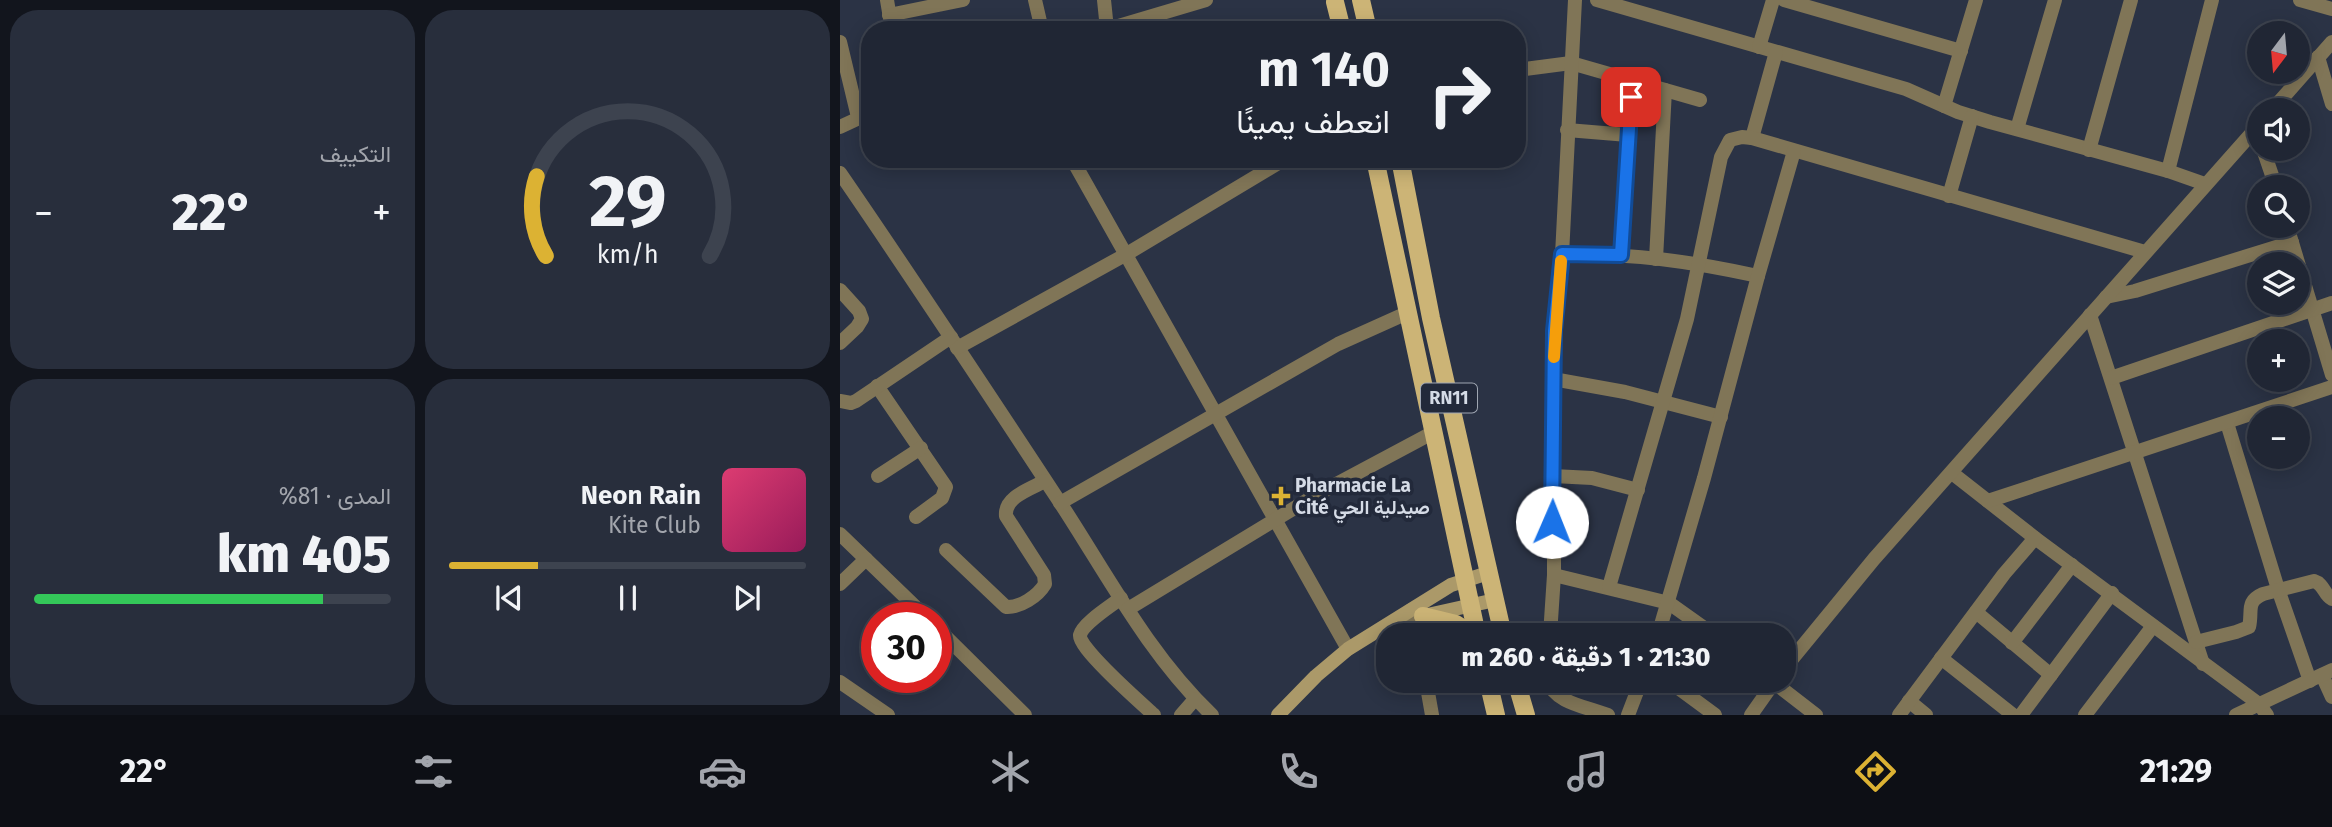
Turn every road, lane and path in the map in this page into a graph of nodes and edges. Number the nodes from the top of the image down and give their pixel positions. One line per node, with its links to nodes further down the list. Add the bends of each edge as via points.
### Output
1 (887, 0): 19 (street)
2 (963, 0): 20 (street)
3 (1035, 0): 21 (street)
4 (1104, 0): 22 (street)
5 (1206, 0): 23 (street)
6 (1354, 0): 17 (main road)
7 (1361, 0): 25 (main road)
8 (1575, 0): 32 (street)
9 (1597, 0): 28 (street)
10 (1773, 0): 28 (street)
11 (1784, 0): 29 (street)
12 (1976, 0): 29 (street)
13 (2055, 0): 45 (street)
14 (2131, 0): 49 (street)
15 (2212, 0): 55 (street)
16 (2300, 0): 18 (street)
17 (1332, 1): 24 (main road)
18 (2332, 9)
19 (891, 21)
20 (894, 21)
21 (1040, 21)
22 (1105, 21)
23 (1134, 21)
24 (1339, 21)
25 (1366, 21)
26 (2332, 42): 31 (street)
27 (840, 43): 39 (street)
28 (1759, 47): 30 (street)
29 (1961, 51): 40 (street)
30 (1776, 52): 40 (street, via 1906,89); 47 (street)
31 (2318, 57): 36 (street); 38 (street)
32 (1571, 63): 33 (street); 34 (street); 44 (street)
33 (1526, 69)
34 (1632, 80): 35 (street); 46 (street)
35 (1665, 90): 37 (street); 65 (street)
36 (2282, 98)
37 (1700, 100)
38 (2332, 104)
39 (861, 106)
40 (1944, 106): 42 (street)
41 (861, 116): 43 (street)
42 (1972, 116): 45 (street); 58 (street)
43 (840, 127)
44 (1567, 130): 46 (street); 62 (street)
45 (2017, 130): 49 (street)
46 (1628, 135): 64 (street)
47 (1752, 138): 50 (street); 66 (street, via 1736,138 1723,149)
48 (2247, 142): 57 (street)
49 (2089, 150): 55 (street)
50 (1794, 151): 58 (street); 67 (street)
51 (1077, 168): 63 (street)
52 (1270, 168): 63 (street)
53 (1378, 168): 72 (main road, RN11)
54 (1402, 168): 103 (main road, RN11)
55 (2168, 171): 57 (street)
56 (840, 173): 74 (street)
57 (2205, 184): 61 (street)
58 (1949, 196): 61 (street)
59 (2291, 238): 60 (street)
60 (2292, 242): 69 (street); 71 (street)
61 (2145, 252): 69 (street)
62 (1562, 254): 64 (street); 78 (street)
63 (1125, 255): 74 (street); 83 (street)
64 (1621, 255): 65 (street)
65 (1656, 258): 66 (street)
66 (1699, 265): 67 (street); 82 (street)
67 (1758, 276): 84 (street)
68 (840, 290): 75 (street, via 862,319)
69 (2105, 298): 73 (street)
70 (2332, 303): 71 (street)
71 (2313, 310): 76 (street); 77 (street)
72 (1407, 313): 83 (street, via 1338,344); 86 (main road, RN11)
73 (2090, 315): 77 (street); 89 (street)
74 (954, 342): 79 (street); 92 (street)
75 (840, 343)
76 (2332, 374)
77 (2111, 378): 88 (street)
78 (1553, 379): 82 (street); 91 (street)
79 (877, 386): 81 (street, via 856,401); 87 (street)
80 (2332, 387): 85 (street)
81 (840, 401)
82 (1664, 402): 84 (street); 93 (street)
83 (1214, 414): 95 (street); 97 (street)
84 (1721, 416): 113 (street)
85 (2227, 423): 88 (street); 108 (street)
86 (1434, 432): 97 (street); 105 (main road, RN11)
87 (921, 448): 90 (street); 96 (street, via 946,490)
88 (2135, 452): 94 (street); 126 (street)
89 (1952, 473): 94 (street); 130 (street)
90 (878, 475)
91 (1553, 476): 93 (street, via 1592,478); 104 (street)
92 (1045, 481): 95 (street); 100 (street, via 1010,502 1006,510 1044,575 1039,592 1016,607 1006,607)
93 (1638, 490): 107 (street)
94 (1988, 501): 99 (street)
95 (1060, 503): 114 (street)
96 (916, 517)
97 (1275, 521): 114 (street); 129 (street)
98 (840, 534): 101 (street)
99 (2035, 538): 102 (street); 116 (street)
100 (946, 550)
101 (866, 559): 106 (street); 112 (street)
102 (2072, 565): 109 (street); 128 (street)
103 (1488, 573): 105 (main road); 111 (main road, RN11)
104 (1553, 575): 107 (street); 122 (street)
105 (1464, 579): 115 (main road, RN11); 117 (main road, via 1440,591)
106 (840, 584)
107 (1609, 587): 113 (street)
108 (2278, 589): 110 (street, via 2314,581); 126 (street, via 2252,601 2251,622 2245,630); 134 (street)
109 (2112, 593): 125 (street); 133 (street)
110 (2332, 599)
111 (1495, 600): 115 (main road); 121 (main road, RN11)
112 (910, 602)
113 (1669, 603): 123 (street); 124 (street)
114 (1124, 604): 145 (street); 150 (street, via 1084,628 1080,641)
115 (1470, 605): 117 (main road); 120 (main road, RN11)
116 (1976, 612): 128 (street); 131 (street)
117 (1416, 615): 118 (street); 119 (main road); 129 (main road)
118 (1416, 623)
119 (1452, 623)
120 (1473, 623)
121 (1500, 623)
122 (1551, 623)
123 (1662, 623)
124 (1697, 623)
125 (2153, 626): 132 (street); 166 (street)
126 (2196, 642): 132 (street)
127 (952, 643): 149 (street)
128 (2012, 643): 133 (street)
129 (1348, 649): 153 (main road)
130 (1796, 654)
131 (1941, 658): 146 (street); 164 (street)
132 (2203, 664): 147 (street)
133 (2051, 675): 165 (street)
134 (2321, 676): 144 (street); 147 (street)
135 (840, 682): 148 (street)
136 (1428, 693): 154 (street)
137 (1491, 693): 155 (main road)
138 (1520, 693): 156 (main road)
139 (1555, 693): 157 (street)
140 (1636, 693): 158 (street)
141 (1686, 693): 159 (street)
142 (1766, 693): 160 (street)
143 (1789, 693): 161 (street)
144 (2332, 697)
145 (1195, 699): 151 (street); 152 (street)
146 (1909, 701): 162 (street); 163 (street)
147 (2263, 710): 167 (street)
148 (888, 715)
149 (1025, 715)
150 (1154, 715)
151 (1181, 715)
152 (1212, 715)
153 (1278, 715)
154 (1432, 715)
155 (1496, 715)
156 (1526, 715)
157 (1608, 715)
158 (1628, 715)
159 (1715, 715)
160 (1752, 715)
161 (1816, 715)
162 (1899, 715)
163 (1926, 715)
164 (2013, 715)
165 (2021, 715)
166 (2085, 715)
167 (2236, 715)

